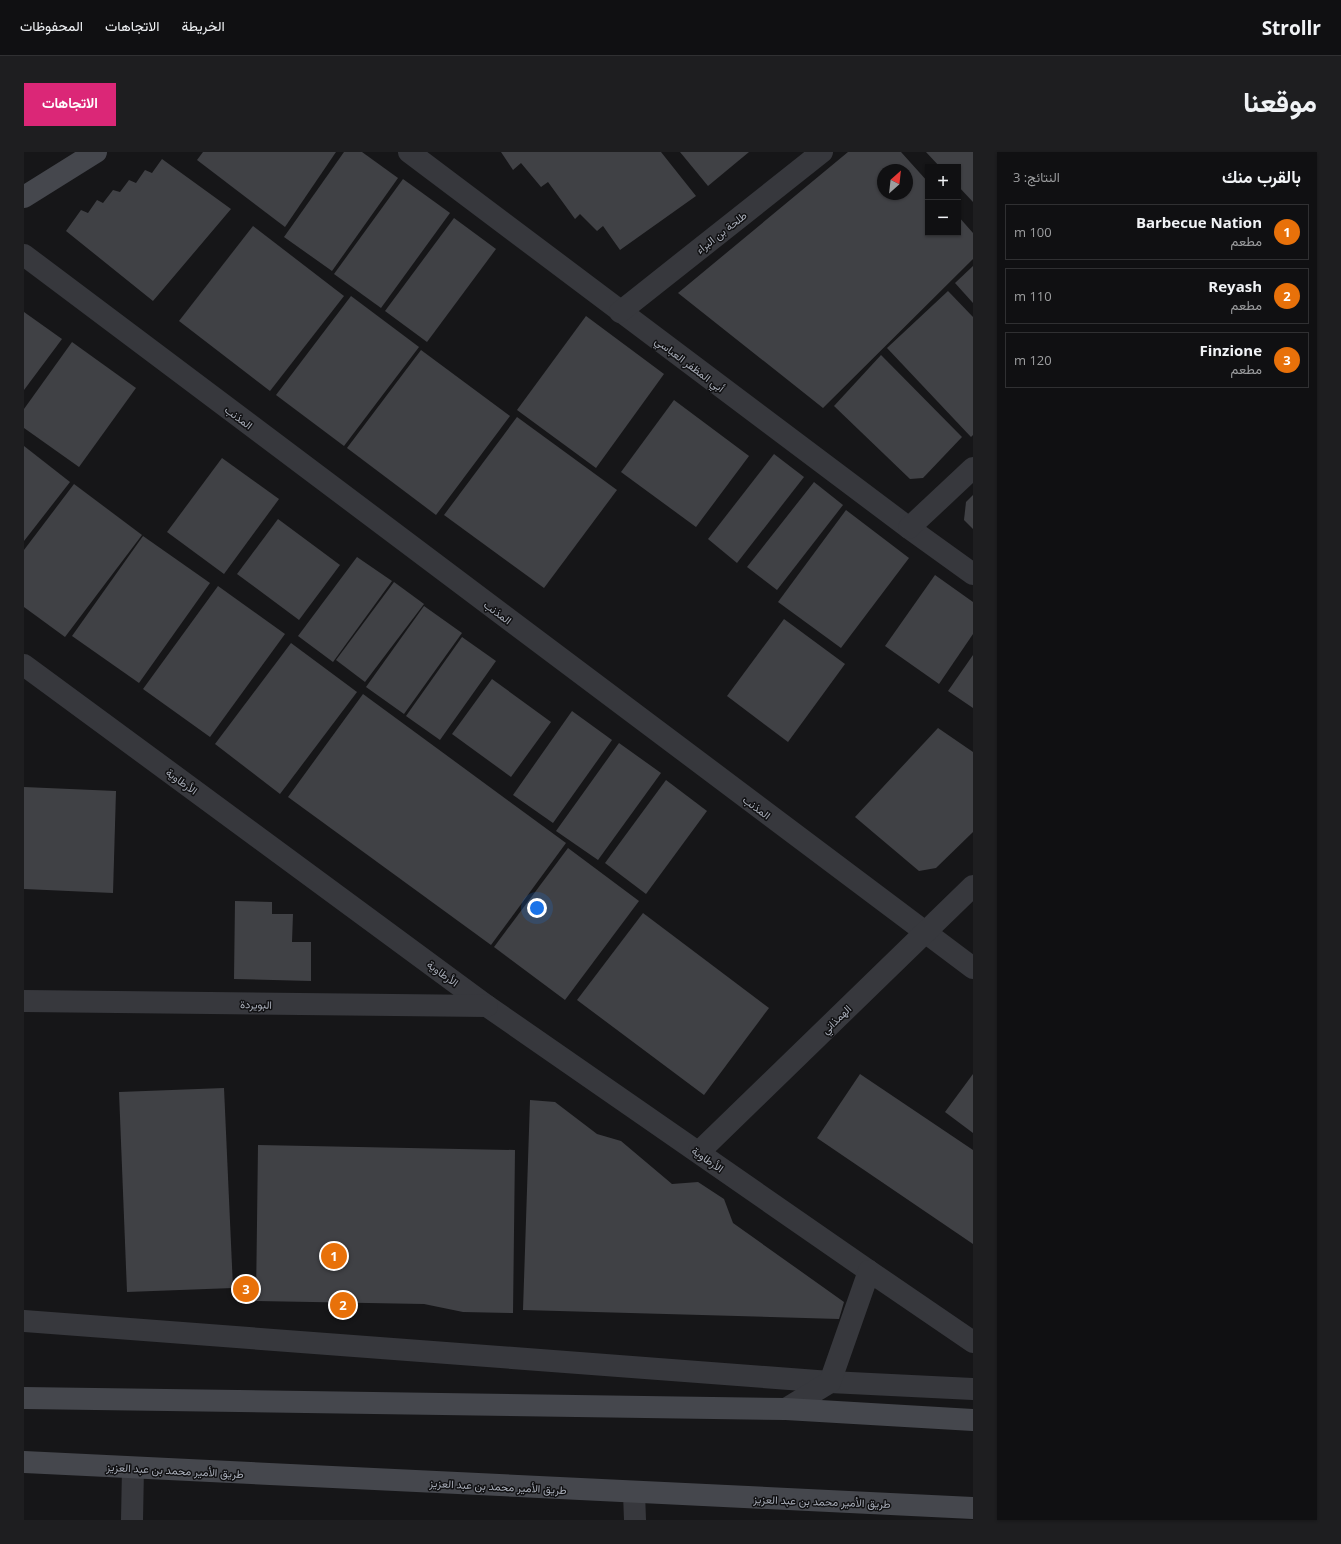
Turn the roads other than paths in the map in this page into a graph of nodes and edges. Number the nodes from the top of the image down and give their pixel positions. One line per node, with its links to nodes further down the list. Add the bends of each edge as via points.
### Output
1 (96, 152): 4 (main road)
2 (409, 152): 6 (street, أبي المظفر العباسي)
3 (810, 156): 6 (street, طلحة بن البراء)
4 (24, 197)
5 (24, 254): 12 (street, المذنب)
6 (620, 312): 8 (street, أبي المظفر العباسي)
7 (973, 468): 8 (street)
8 (909, 528): 9 (street, أبي المظفر العباسي)
9 (973, 574)
10 (24, 665): 15 (street, الأرطاوية)
11 (973, 886): 12 (street, الهمذاني)
12 (925, 933): 13 (street, المذنب); 16 (street, الهمذاني)
13 (973, 968)
14 (24, 1001): 15 (street, البويردة)
15 (487, 1006): 16 (street, الأرطاوية)
16 (699, 1152): 17 (street, الأرطاوية)
17 (868, 1271): 19 (street, الأرطاوية); 20 (street)
18 (24, 1321): 20 (street)
19 (973, 1342)
20 (830, 1382): 21 (street); 23 (street)
21 (973, 1388)
22 (24, 1398): 23 (main road)
23 (786, 1409): 24 (main road)
24 (973, 1420)
25 (24, 1462): 26 (main road, طريق الأمير محمد بن عبد العزيز)
26 (133, 1468): 27 (main road, طريق الأمير محمد بن عبد العزيز); 29 (street)
27 (634, 1493): 28 (main road, طريق الأمير محمد بن عبد العزيز); 30 (street)
28 (973, 1508)
29 (132, 1520)
30 (635, 1520)

